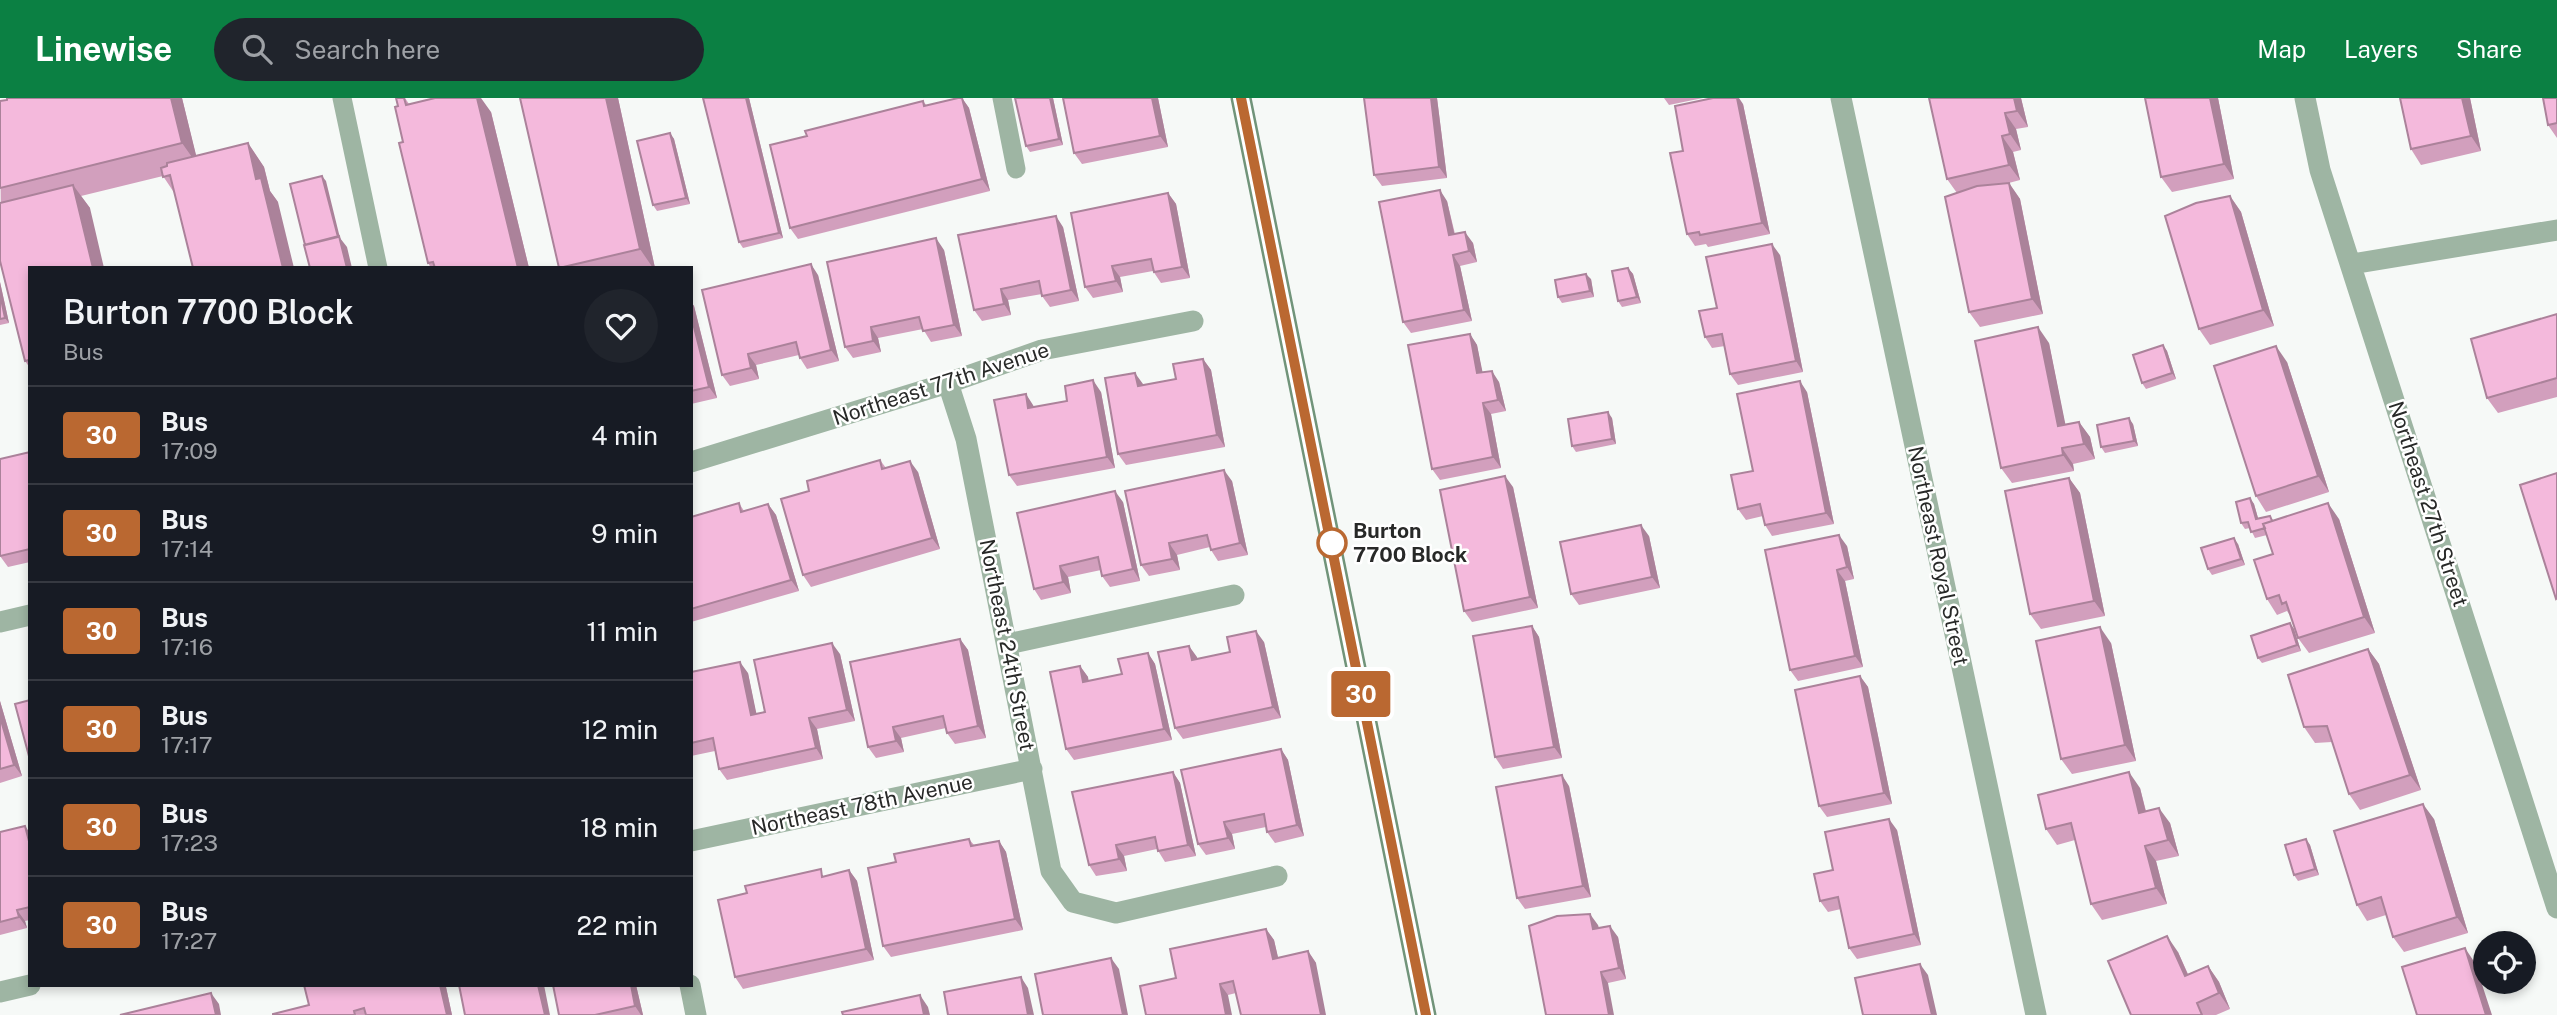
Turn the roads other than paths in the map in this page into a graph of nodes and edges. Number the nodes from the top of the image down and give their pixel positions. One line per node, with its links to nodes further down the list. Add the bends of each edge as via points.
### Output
1 (342, 98): 9 (lane)
2 (1002, 98): 6 (lane)
3 (1241, 98): 25 (main road)
4 (1841, 98): 26 (street, Northeast Royal Street)
5 (2305, 98): 8 (street, Northeast 27th Street, via 2320,170)
6 (1016, 169)
7 (2557, 230): 8 (street)
8 (2352, 264): 20 (street, Northeast 27th Street)
9 (378, 266)
10 (1194, 321): 11 (street, Northeast 77th Avenue, via 1042,350)
11 (948, 383): 12 (street, Northeast 77th Avenue); 16 (street, Northeast 24th Street, via 966,439)
12 (693, 461)
13 (1234, 596): 16 (street)
14 (28, 615): 15 (street)
15 (0, 622)
16 (1008, 644): 17 (street, Northeast 24th Street)
17 (1032, 769): 18 (street, Northeast 78th Avenue); 19 (street, Northeast 24th Street, via 1051,871 1073,902 1116,913)
18 (693, 841)
19 (1277, 876)
20 (2557, 908)
21 (28, 985): 23 (street)
22 (690, 987): 24 (street)
23 (0, 992)
24 (696, 1015)
25 (1426, 1015)
26 (2036, 1015)

